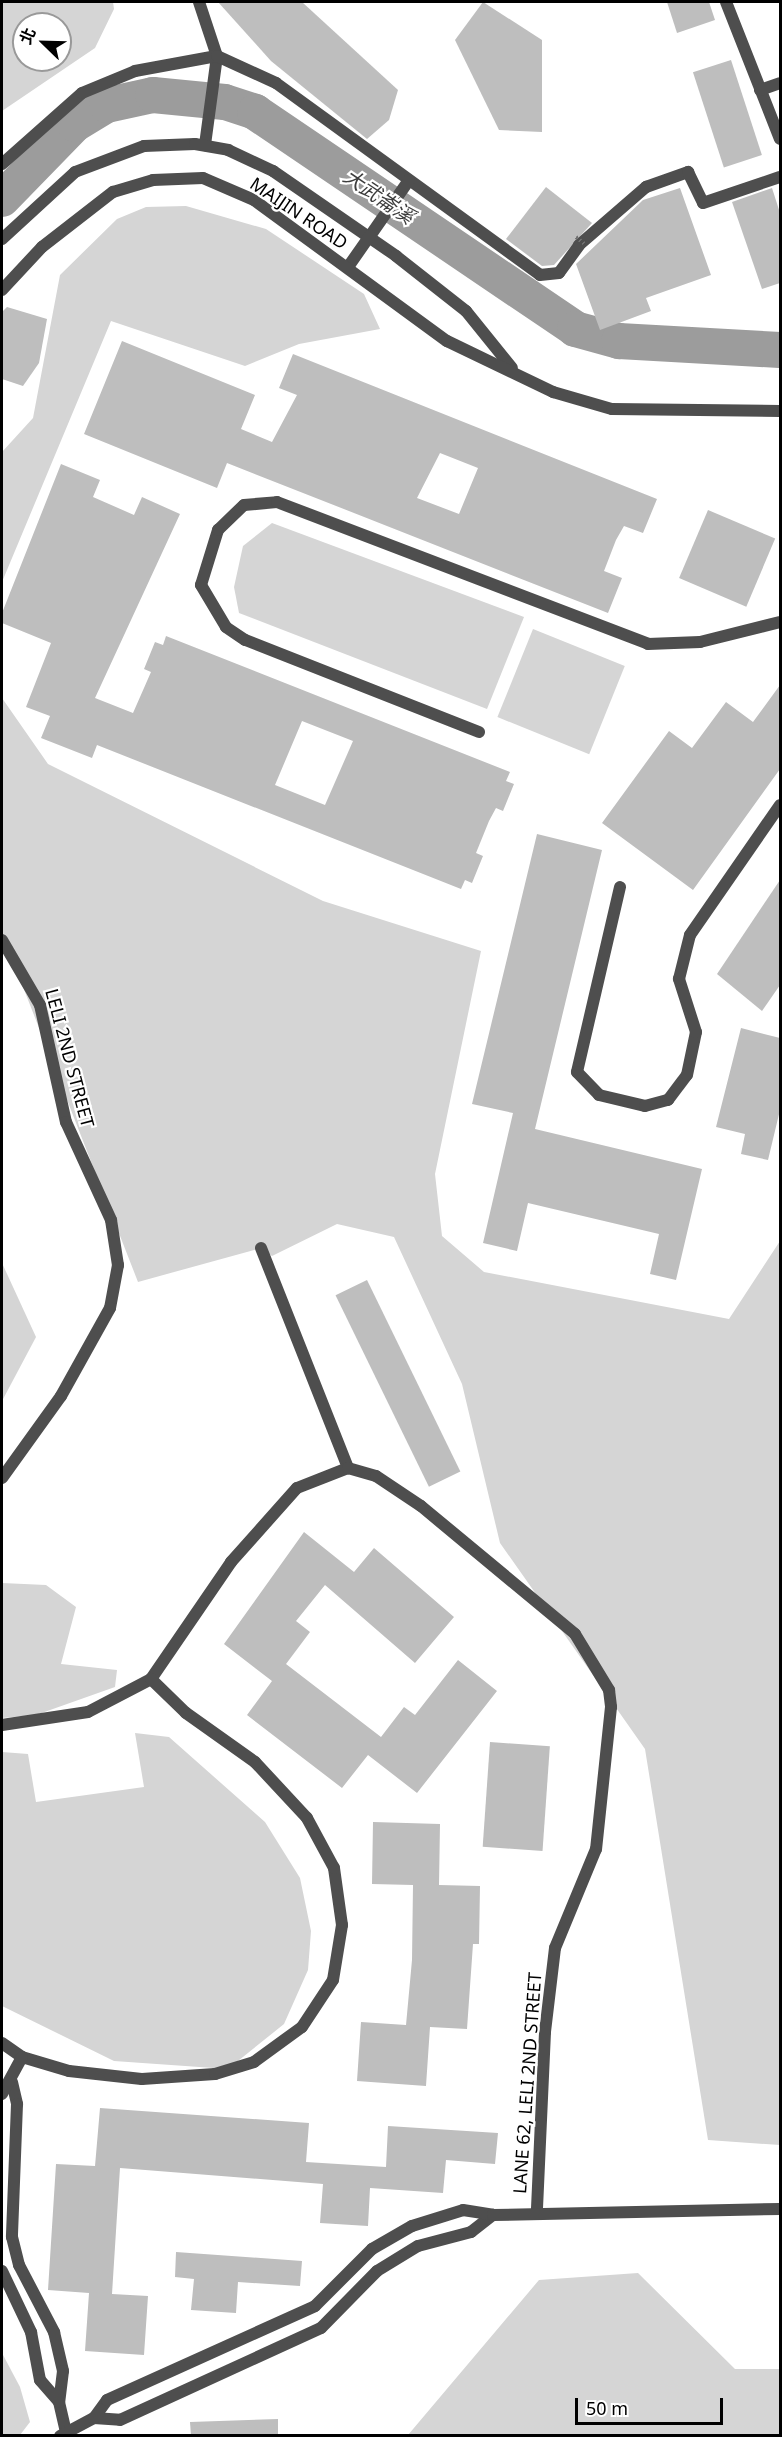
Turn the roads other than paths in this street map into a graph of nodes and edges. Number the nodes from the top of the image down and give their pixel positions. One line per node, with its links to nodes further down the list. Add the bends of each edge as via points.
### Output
1 (199, 2): 3 (street)
2 (726, 2): 5 (street)
3 (217, 56): 7 (street); 8 (street, via 135,71 82,93); 10 (street, via 276,83)
4 (780, 83): 5 (street)
5 (760, 90): 6 (street)
6 (780, 139)
7 (205, 145): 11 (street, MAIJIN ROAD, via 273,171); 12 (street, MAIJIN ROAD, via 144,146 75,172)
8 (2, 165)
9 (780, 177): 10 (street, via 703,203 688,172 646,187 579,245 559,273 540,275)
10 (409, 180): 11 (street)
11 (370, 236): 13 (street); 15 (street, MAIJIN ROAD, via 466,311)
12 (2, 239)
13 (348, 267): 14 (street, MAIJIN ROAD, via 254,200 203,178 174,178 113,192 42,247); 15 (street, MAIJIN ROAD, via 447,341)
14 (2, 290)
15 (514, 371): 16 (street, MAIJIN ROAD, via 553,392 612,409)
16 (780, 411)
17 (780, 622): 18 (street, via 700,642 648,644 277,502 244,506 218,530 201,585 226,627 245,640)
18 (479, 732)
19 (780, 805): 20 (street, via 690,935 679,979 696,1032 687,1075 668,1100 645,1106 599,1095 578,1072)
20 (620, 887)
21 (2, 940): 24 (street, LELI 2ND STREET, via 40,1005 66,1122 111,1220 118,1265 110,1308 61,1396)
22 (261, 1248): 23 (street)
23 (348, 1468): 25 (street, via 297,1488 231,1562); 32 (street, LANE 62, LELI 2ND STREET, via 376,1476 422,1506 510,1575 575,1634 609,1690 596,1849 555,1948 545,2032)
24 (2, 1478)
25 (151, 1679): 26 (street, via 88,1712); 28 (street, via 186,1713 255,1762 307,1818 334,1868 342,1925 333,1980 302,2027 254,2062 215,2074 142,2079 69,2071)
26 (2, 1725)
27 (2, 2043): 28 (street)
28 (22, 2057): 29 (street)
29 (12, 2082): 30 (street); 37 (street, LANE 62, LELI 2ND STREET, via 17,2104 12,2236 19,2265 54,2332 63,2371)
30 (2, 2094)
31 (780, 2209): 32 (street, LANE 62, LELI 2ND STREET)
32 (537, 2210): 33 (street, LANE 62, LELI 2ND STREET)
33 (493, 2215): 35 (street, LANE 62, LELI 2ND STREET, via 463,2210 412,2226 372,2249 315,2306); 36 (street, LANE 62, LELI 2ND STREET, via 471,2232 418,2246 376,2271 321,2328)
34 (2, 2271): 37 (street, LANE 62, LELI 2ND STREET, via 31,2332 40,2380)
35 (271, 2328): 36 (street); 38 (street, LANE 62, LELI 2ND STREET, via 107,2400)
36 (280, 2348): 38 (street, LANE 62, LELI 2ND STREET, via 120,2420)
37 (59, 2402): 39 (street, LANE 62, LELI 2ND STREET)
38 (94, 2418): 39 (street, LANE 62, LELI 2ND STREET)
39 (63, 2434)

